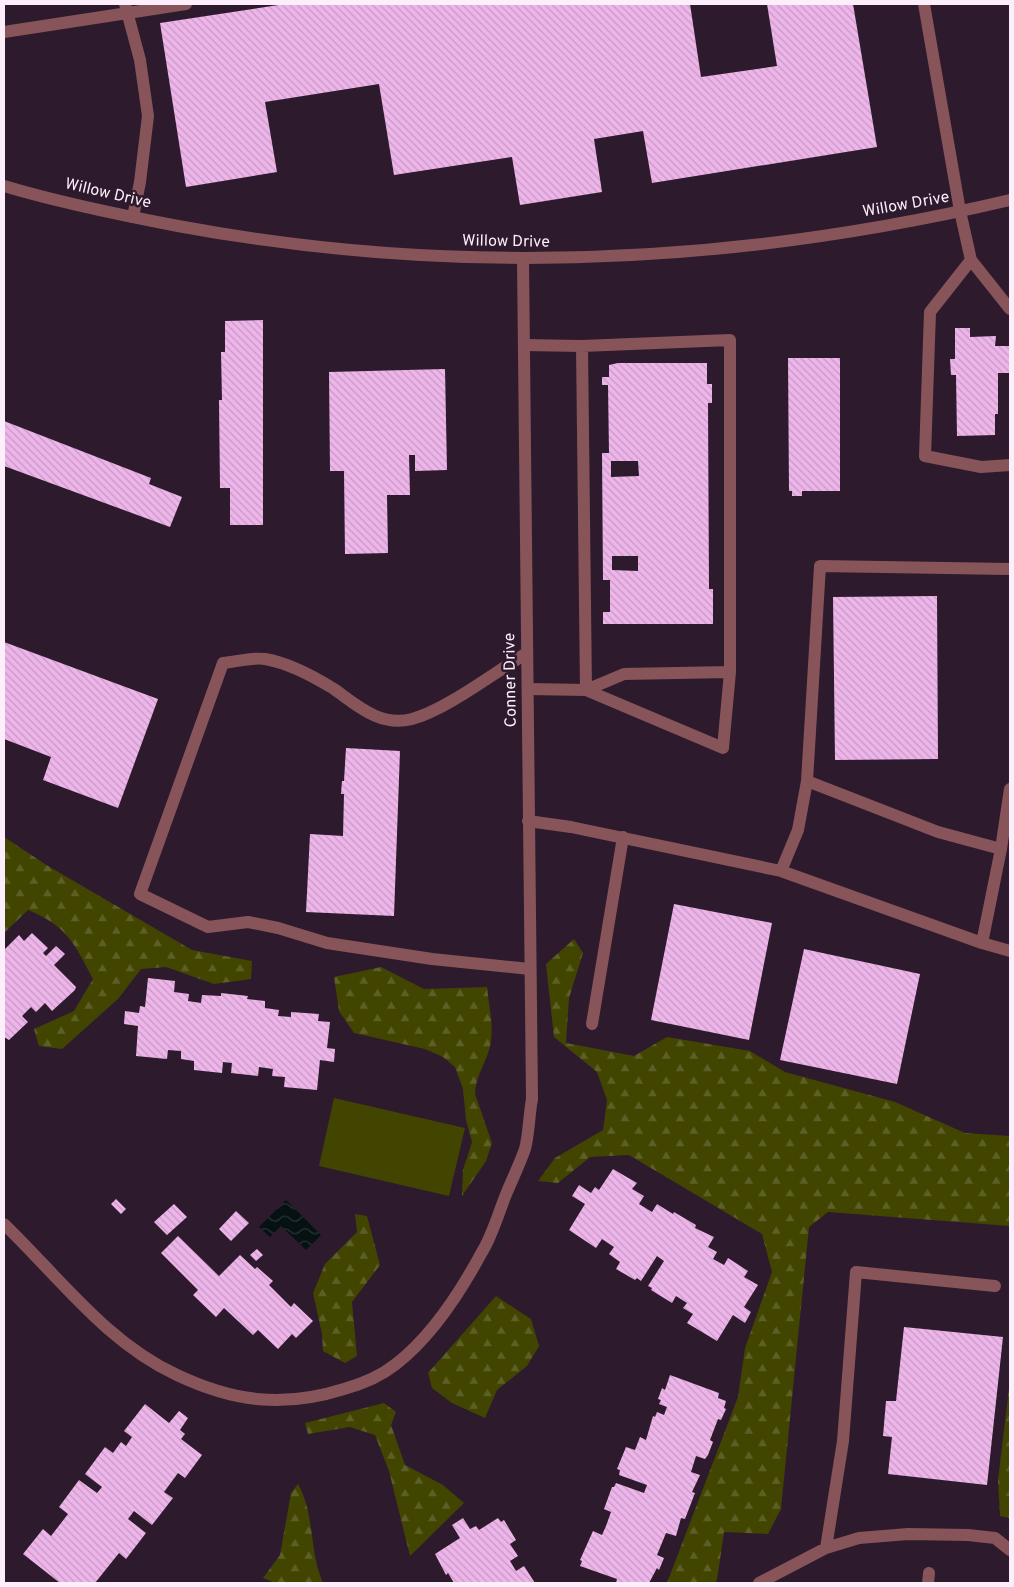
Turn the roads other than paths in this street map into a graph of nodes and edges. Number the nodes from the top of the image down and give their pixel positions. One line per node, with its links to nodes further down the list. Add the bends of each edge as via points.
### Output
1 (186, 4): 3 (street)
2 (924, 4): 7 (street)
3 (126, 9): 4 (street); 8 (street, via 140,60 148,116)
4 (4, 32)
5 (4, 186): 8 (street, Willow Drive)
6 (1010, 200): 7 (street, Willow Drive)
7 (960, 212): 9 (street, Willow Drive, via 720,249 622,257); 10 (street)
8 (133, 217): 9 (street, Willow Drive, via 308,247)
9 (523, 260): 12 (street, Conner Drive)
10 (971, 260): 11 (street); 14 (street, via 930,312 926,456 981,467)
11 (1010, 309)
12 (524, 345): 13 (street); 16 (street, Conner Drive)
13 (582, 346): 17 (street, via 730,340); 19 (street)
14 (1010, 465)
15 (1010, 568): 20 (street, via 820,566)
16 (527, 653): 18 (street, Conner Drive); 28 (street, via 435,710 394,722 356,707 299,669 263,658 223,663 140,894 208,927 248,922 327,943 432,959)
17 (730, 672): 19 (street, via 624,674); 19 (street, via 723,748)
18 (528, 690): 19 (street); 22 (street, Conner Drive)
19 (586, 690)
20 (807, 781): 24 (street, via 938,832); 25 (street, via 798,830)
21 (1010, 789): 24 (street)
22 (528, 822): 23 (street); 28 (street, Conner Drive)
23 (623, 837): 25 (street); 29 (street)
24 (1000, 849): 26 (street)
25 (781, 871): 26 (street)
26 (982, 943): 27 (street)
27 (1010, 951)
28 (530, 969): 30 (street, Conner Drive, via 532,1099 525,1148 483,1251 436,1323 395,1366 362,1384 286,1402 243,1398 176,1375 111,1333)
29 (592, 1024)
30 (4, 1224)
31 (996, 1286): 32 (street, via 856,1272 843,1441)
32 (826, 1548): 33 (street, via 858,1538 908,1534 995,1538); 34 (street)
33 (1010, 1550)
34 (759, 1583)

